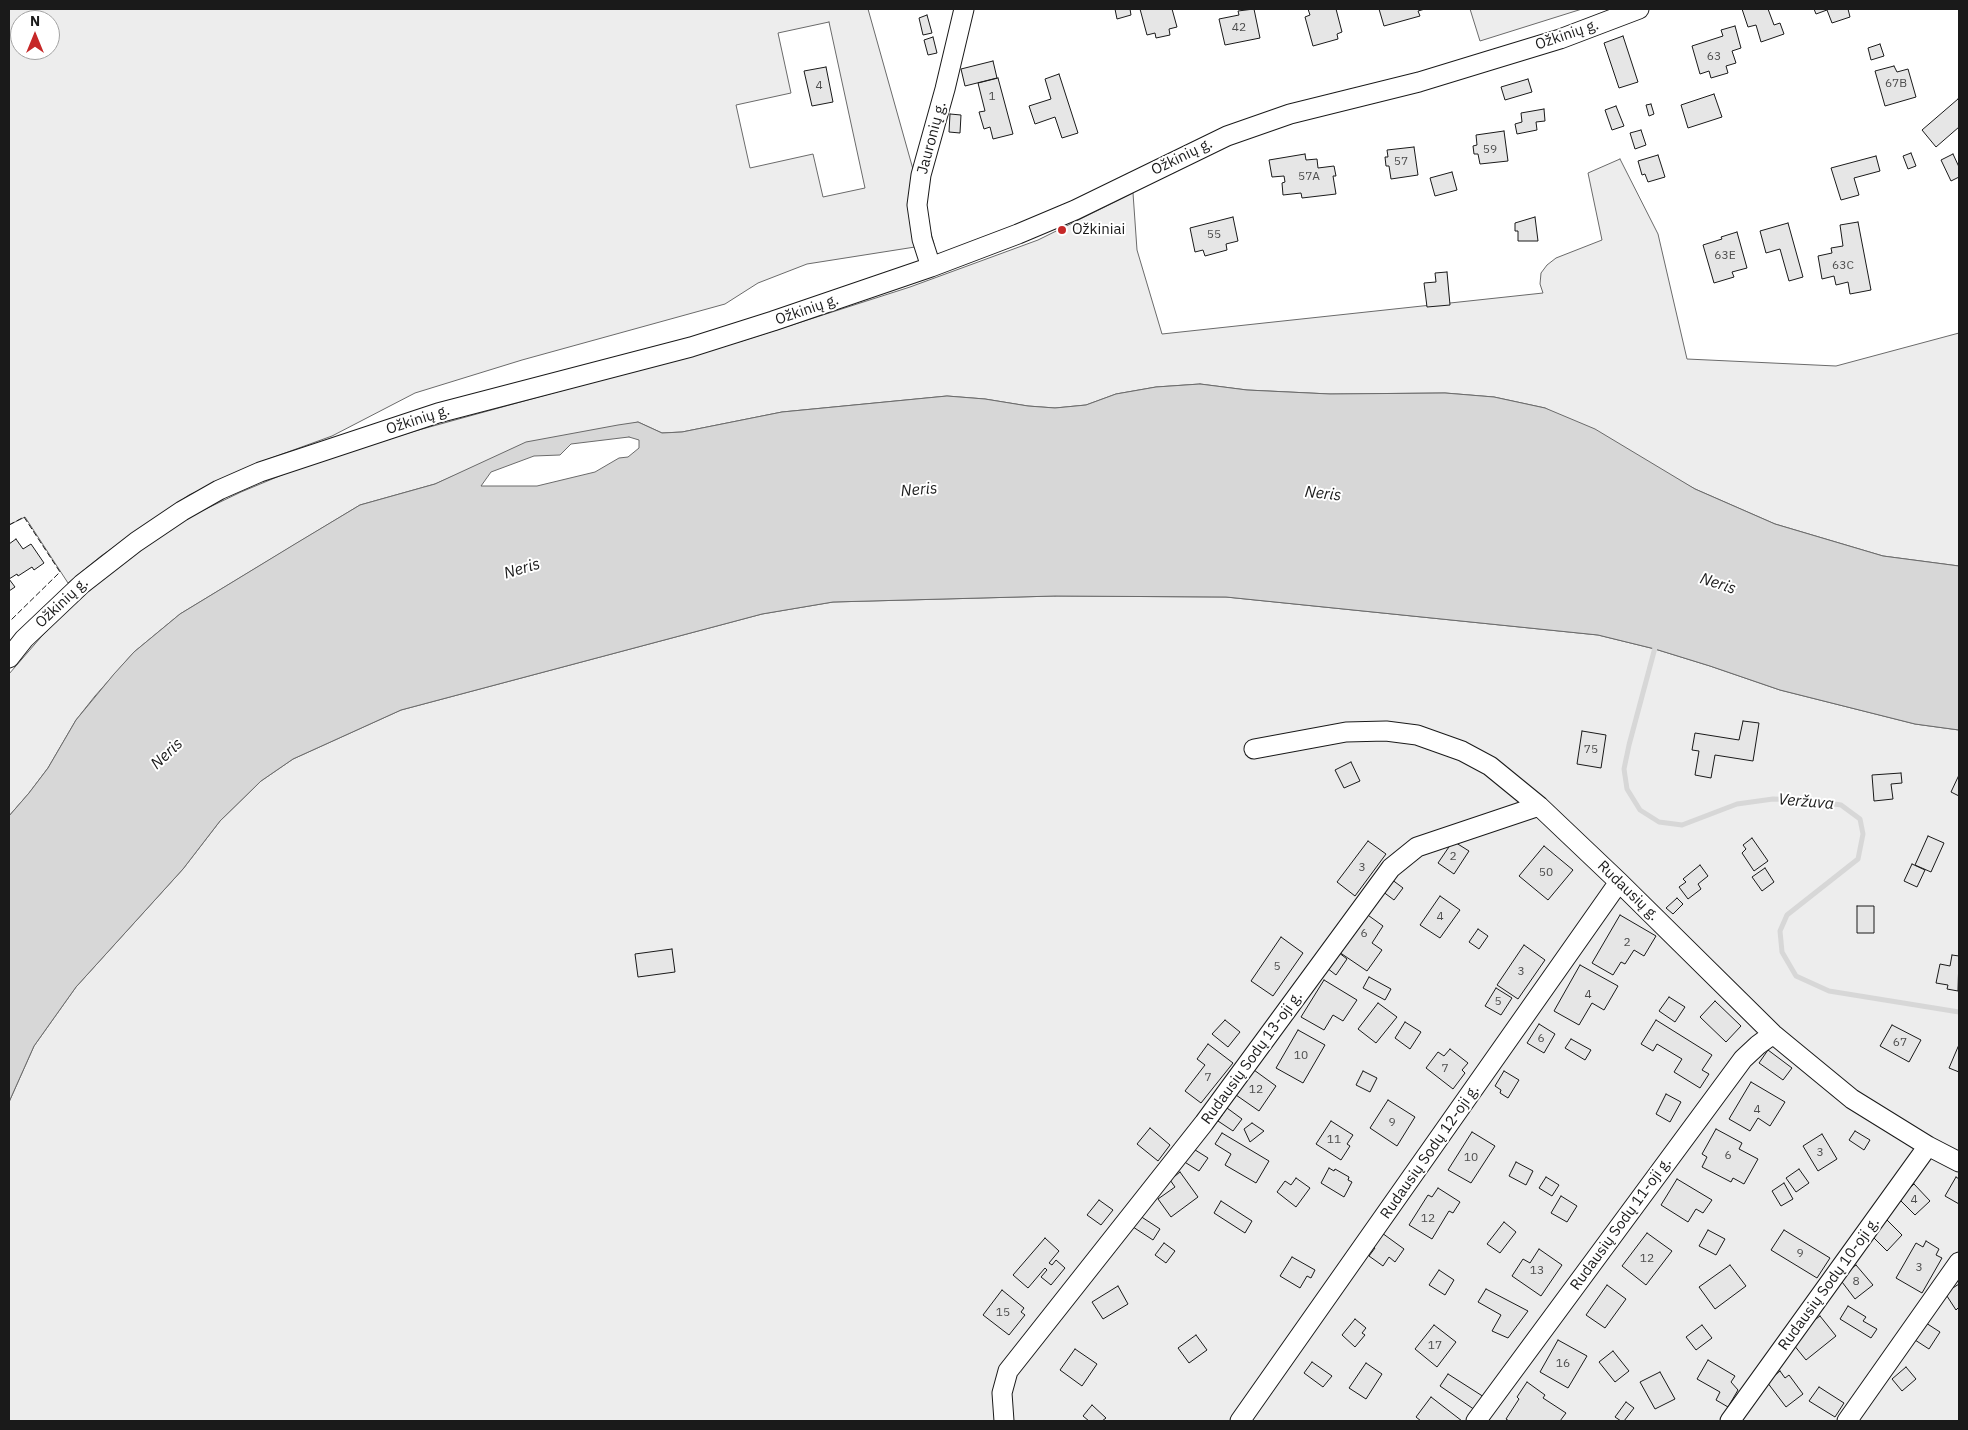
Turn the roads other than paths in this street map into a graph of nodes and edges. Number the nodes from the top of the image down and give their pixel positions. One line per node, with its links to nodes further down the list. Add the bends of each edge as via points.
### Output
1 (964, 9): 3 (street, Jauronių g., via 921,175 917,205 922,239)
2 (1639, 9): 3 (street, Ožkinių g., via 1560,39 1411,84 1290,114 1226,136 1075,210)
3 (931, 267): 4 (street, Ožkinių g., via 691,347 438,413 260,472 218,490 136,542 82,584 29,634)
4 (9, 658)
5 (1254, 749): 6 (street, Rudausių g., via 1346,732 1386,731 1417,735 1462,751 1490,766)
6 (1539, 806): 7 (street, Rudausių g.); 12 (street, Rudausių Sodų 13-oji g., via 1416,847 1392,868 1204,1123 1008,1371 1002,1393)
7 (1619, 882): 8 (street, Rudausių g.); 13 (street, Rudausių Sodų 12-oji g.)
8 (1773, 1034): 9 (street, Rudausių g., via 1852,1099); 14 (street, Rudausių Sodų 11-oji g., via 1743,1059)
9 (1928, 1146): 10 (street, Rudausių g.); 15 (street, Rudausių Sodų 10-oji g.)
10 (1959, 1162)
11 (1959, 1262): 16 (street)
12 (1004, 1421)
13 (1240, 1421)
14 (1476, 1421)
15 (1730, 1421)
16 (1847, 1421)

